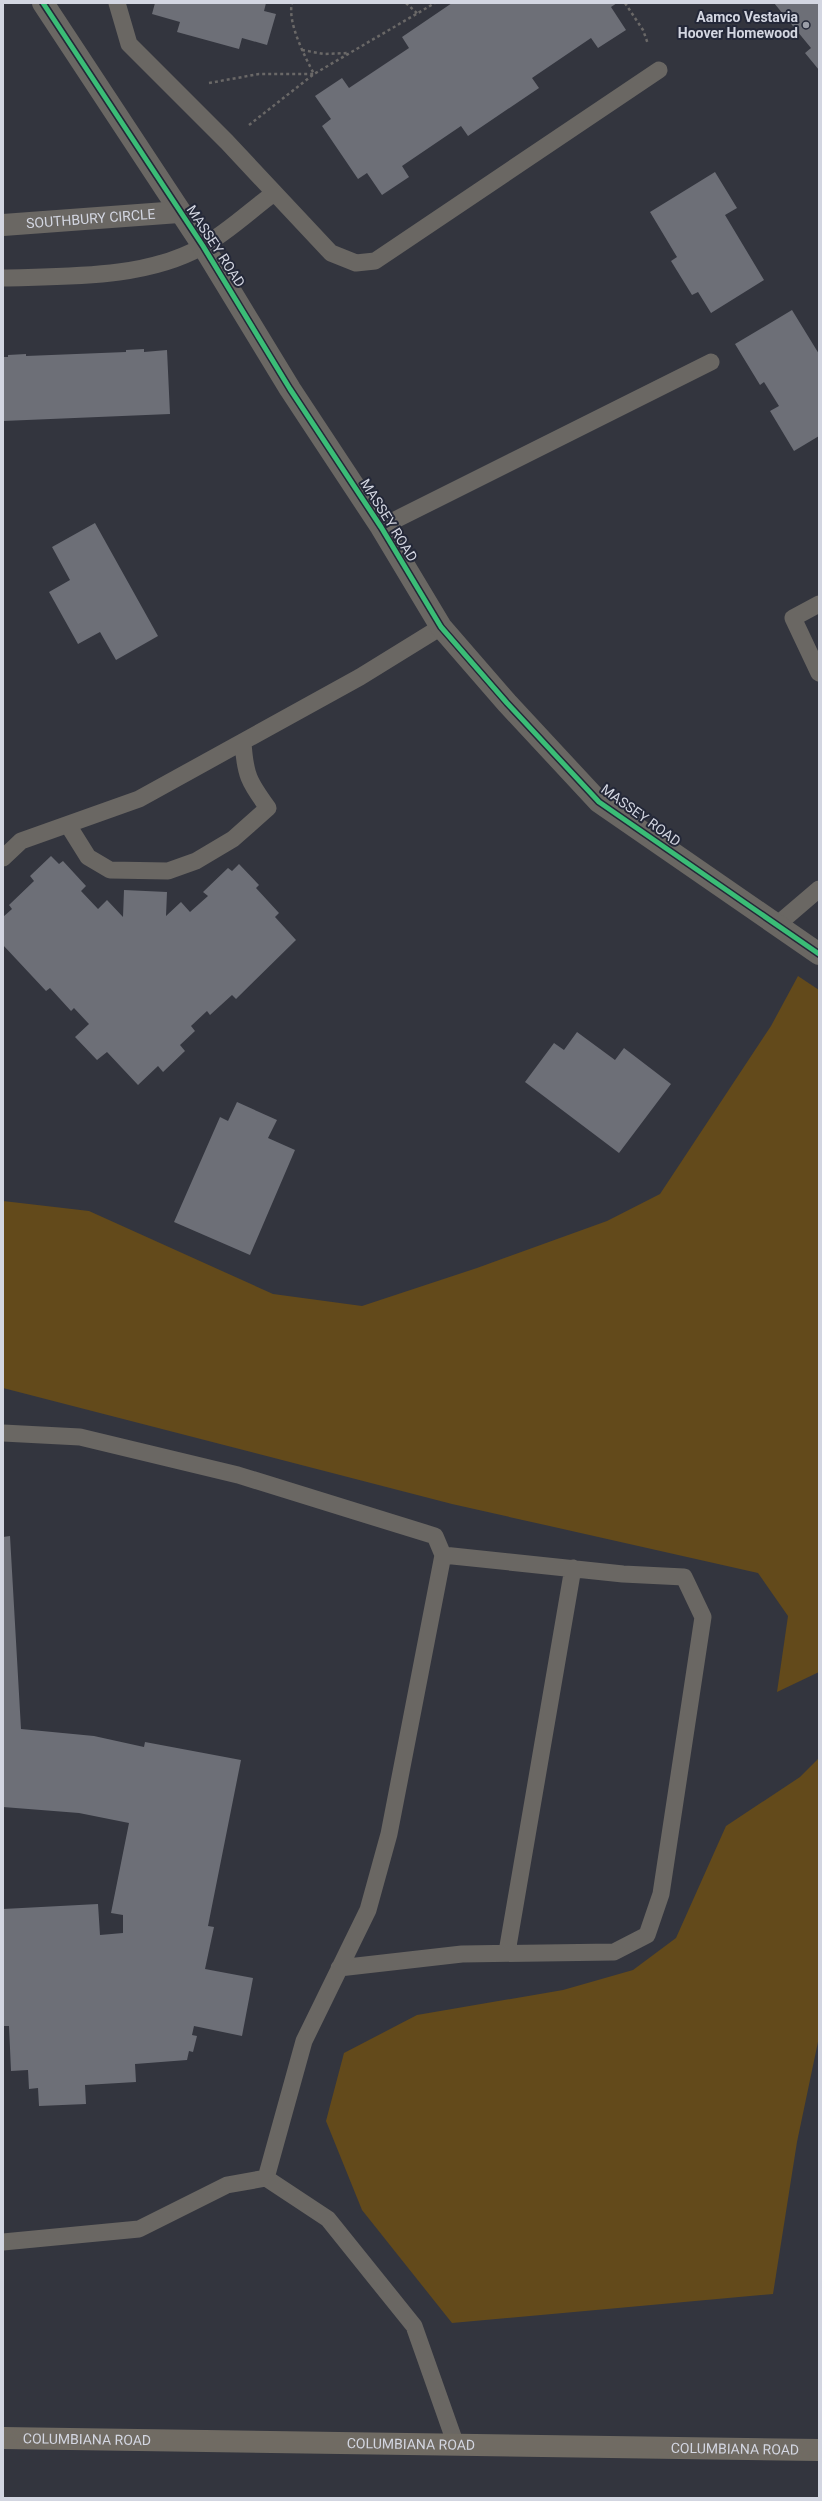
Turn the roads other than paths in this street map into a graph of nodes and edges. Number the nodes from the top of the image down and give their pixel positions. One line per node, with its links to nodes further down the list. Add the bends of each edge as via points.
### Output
1 (43, 3): 5 (street, MASSEY ROAD)
2 (117, 3): 4 (lane, via 129,44)
3 (659, 70): 4 (lane, via 375,261 356,263 331,253)
4 (274, 192): 7 (lane)
5 (179, 212): 6 (street, SOUTHBURY CIRCLE); 7 (street, MASSEY ROAD)
6 (3, 225)
7 (203, 246): 8 (lane, via 148,268 88,275); 10 (street, MASSEY ROAD, via 290,389)
8 (3, 278)
9 (711, 362): 10 (lane)
10 (381, 527): 12 (street, MASSEY ROAD)
11 (819, 604): 13 (lane, via 793,618)
12 (441, 627): 14 (lane, via 360,677); 18 (street, MASSEY ROAD, via 506,703 599,802)
13 (819, 673)
14 (243, 742): 15 (lane, via 139,799); 15 (lane, via 244,768 250,783 268,808 233,839 196,861 168,871 110,870 88,857)
15 (68, 825): 16 (lane, via 21,841)
16 (3, 858)
17 (819, 889): 18 (lane)
18 (778, 924): 19 (street, MASSEY ROAD)
19 (819, 954)
20 (3, 1433): 21 (lane, via 80,1436 238,1475 435,1536)
21 (443, 1555): 22 (lane); 24 (lane, via 389,1834 368,1910)
22 (573, 1568): 23 (lane); 23 (lane, via 684,1577 702,1617 661,1894 647,1935 614,1952)
23 (507, 1952): 24 (lane, via 462,1954)
24 (339, 1968): 25 (lane, via 304,2041)
25 (266, 2178): 26 (lane, via 228,2185 139,2229); 28 (lane, via 328,2219 414,2326)
26 (3, 2242)
27 (3, 2438): 28 (main road, COLUMBIANA ROAD)
28 (456, 2445): 29 (main road, COLUMBIANA ROAD)
29 (819, 2450)

